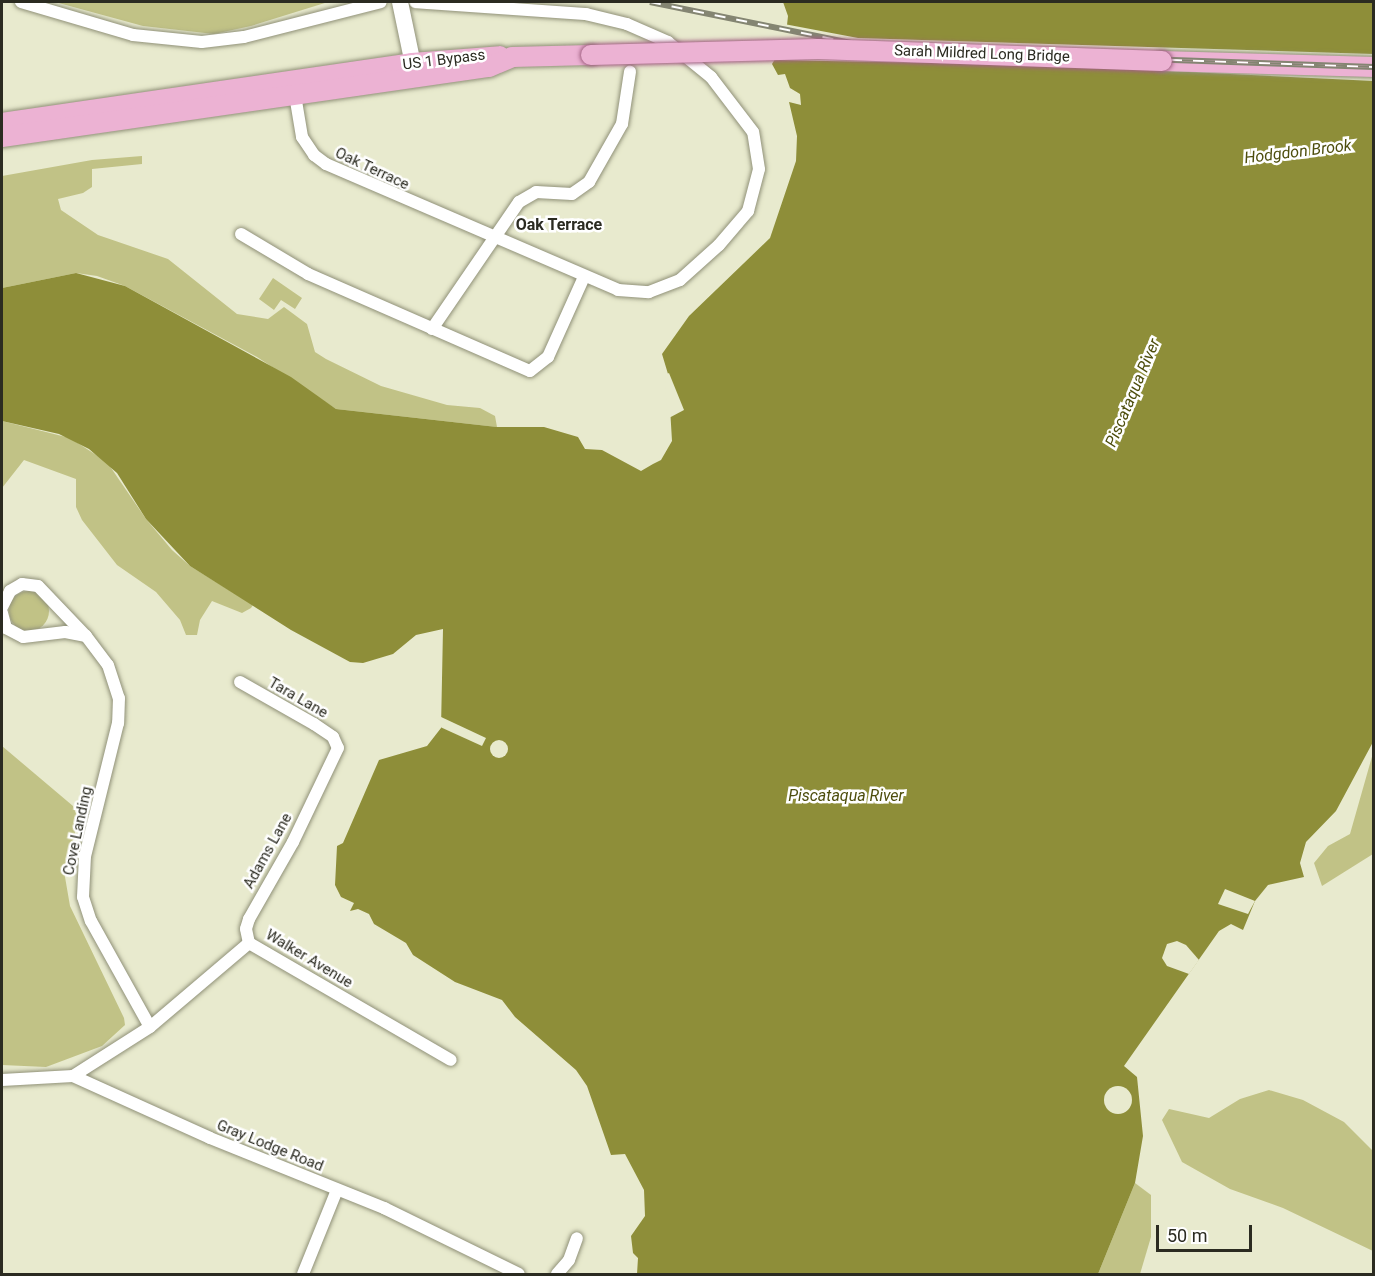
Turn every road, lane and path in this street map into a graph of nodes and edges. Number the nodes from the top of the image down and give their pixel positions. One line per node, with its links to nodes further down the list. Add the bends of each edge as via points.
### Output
1 (21, 2): 2 (street, via 134,34 202,42 267,32)
2 (381, 2)
3 (400, 2): 6 (street)
4 (415, 2): 13 (street, Oak Terrace, via 557,10 627,24 681,50 738,108 758,148 758,183 752,202 731,233 690,273 649,292 618,290)
5 (1374, 68): 6 (main road, Sarah Mildred Long Bridge, bridge, via 818,49 512,57 489,67)
6 (414, 71): 8 (main road); 8 (main road, US 1 Bypass, via 376,69)
7 (630, 72): 12 (street, via 622,124 589,182 572,194 527,195)
8 (294, 89): 9 (main road); 10 (main road); 12 (street, Oak Terrace, via 302,137 320,160)
9 (2, 123)
10 (2, 137)
11 (241, 234): 14 (street, via 295,268)
12 (491, 238): 13 (street, Oak Terrace); 14 (street)
13 (584, 277): 14 (street, via 555,345 534,370 516,368)
14 (432, 329)
15 (2, 607): 17 (street, Cove Landing, via 10,591 22,584 38,586)
16 (2, 613): 17 (street, via 6,628 23,637 65,632)
17 (87, 636): 21 (street, Cove Landing, via 114,676 119,705 85,856 83,897 91,921)
18 (240, 682): 19 (street, Tara Lane, via 314,724)
19 (337, 743): 20 (street, Adams Lane, via 338,753 249,919)
20 (249, 943): 21 (street, Walker Avenue); 22 (street, Walker Avenue)
21 (150, 1027): 23 (street, Walker Avenue)
22 (451, 1060)
23 (73, 1076): 24 (street, Gray Lodge Road); 25 (street, Gray Lodge Road)
24 (2, 1080)
25 (337, 1190): 27 (street); 28 (street, Gray Lodge Road, via 384,1208)
26 (577, 1238): 29 (street, via 569,1260)
27 (303, 1275)
28 (519, 1275)
29 (557, 1275)

